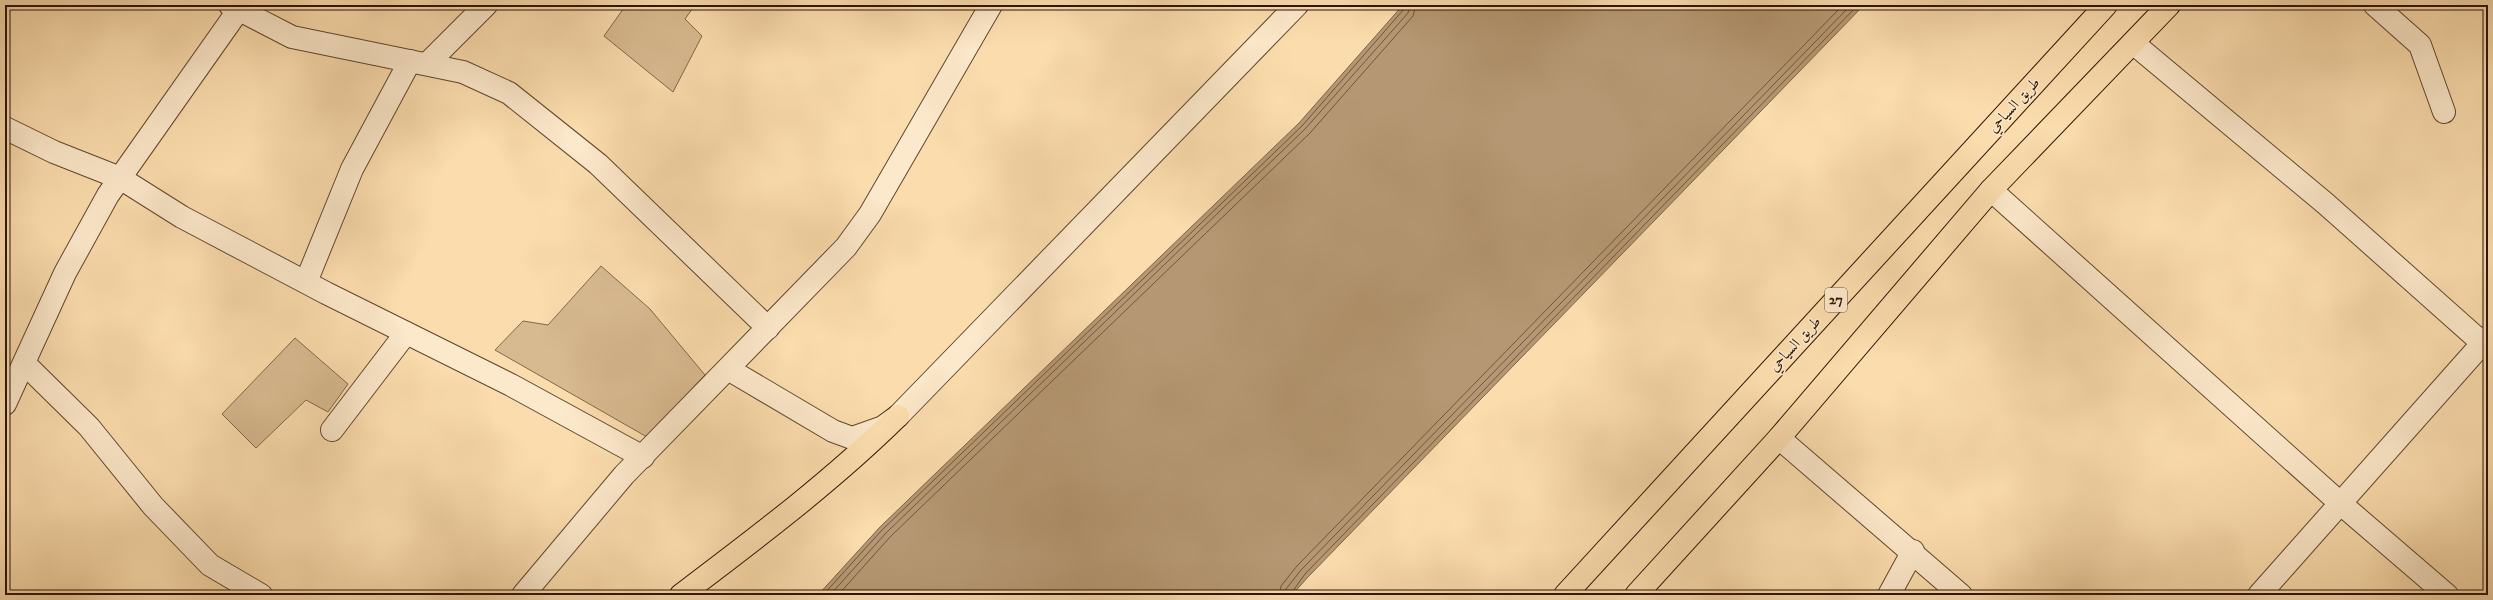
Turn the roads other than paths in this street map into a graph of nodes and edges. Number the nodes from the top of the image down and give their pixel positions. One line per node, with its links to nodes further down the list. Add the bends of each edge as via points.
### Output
1 (486, 5): 9 (street)
2 (991, 5): 15 (street, via 870,214 846,247)
3 (1297, 5): 21 (street)
4 (2106, 5): 30 (main road, طريق السياحي / 27)
5 (2168, 5): 8 (main road)
6 (2375, 5): 10 (street, via 2420,45)
7 (236, 7): 9 (street, via 292,37); 12 (street)
8 (2133, 43): 13 (main road); 17 (street)
9 (419, 62): 14 (street, via 352,169); 15 (street, via 463,72 509,93 598,164)
10 (2444, 112)
11 (5, 128): 12 (street, via 54,152)
12 (120, 178): 14 (street, via 182,217); 18 (street, via 65,273)
13 (1991, 190): 23 (main road); 25 (street)
14 (306, 282): 16 (street)
15 (768, 328): 19 (street)
16 (406, 333): 22 (street); 24 (street, via 511,385)
17 (2486, 342): 25 (street)
18 (25, 364): 20 (street); 27 (street, via 89,427 153,506 210,565)
19 (728, 369): 21 (street, via 833,431 852,438 883,426); 24 (street)
20 (5, 404)
21 (898, 416): 29 (main road, via 864,449 740,551)
22 (332, 430)
23 (1779, 438): 26 (street); 31 (main road)
24 (643, 457): 28 (street, via 624,475)
25 (2340, 503): 34 (street); 35 (street)
26 (1912, 551): 32 (street); 33 (street)
27 (261, 595)
28 (523, 595)
29 (680, 595)
30 (1565, 595)
31 (1636, 595)
32 (1889, 595)
33 (1961, 595)
34 (2259, 595)
35 (2447, 595)

